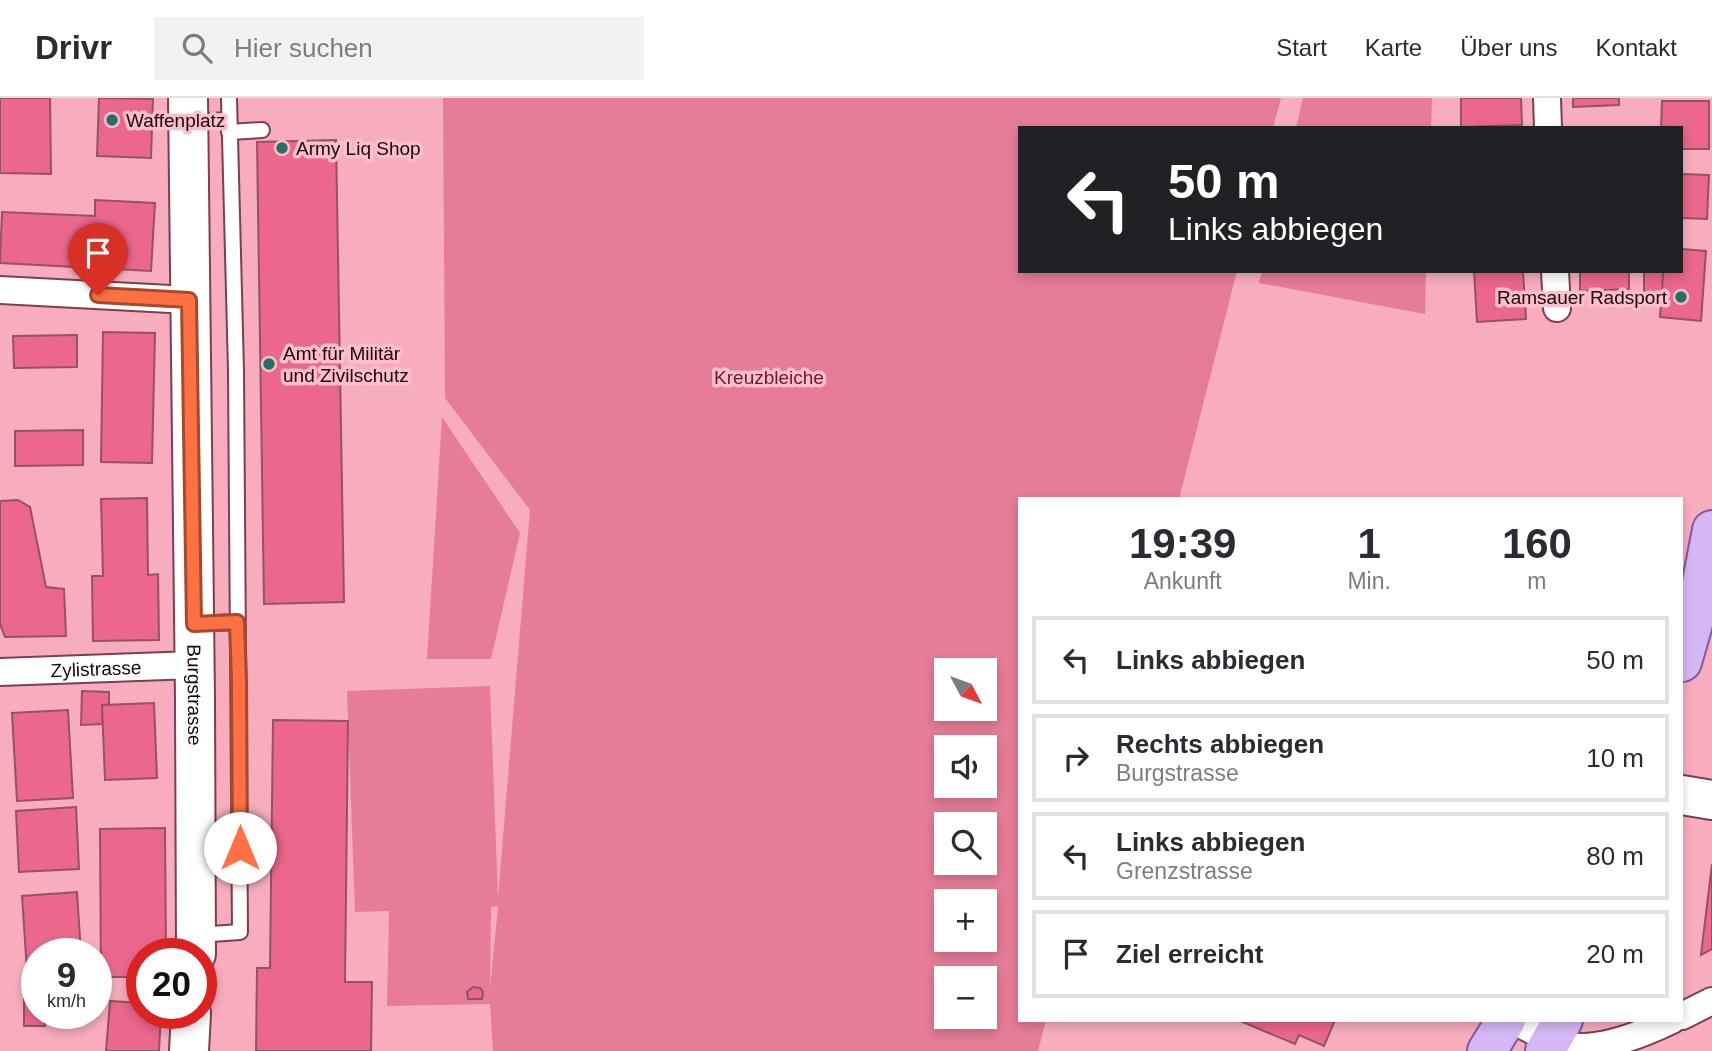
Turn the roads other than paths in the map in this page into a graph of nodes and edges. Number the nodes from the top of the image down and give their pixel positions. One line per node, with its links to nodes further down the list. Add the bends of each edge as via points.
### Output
1 (229, 98): 4 (lane)
2 (1547, 98): 5 (street)
3 (188, 110): 4 (lane); 9 (main road, Burgstrasse)
4 (229, 126): 6 (lane); 13 (lane)
5 (1548, 126)
6 (262, 130)
7 (1555, 273): 10 (street)
8 (0, 290): 9 (street)
9 (189, 300): 14 (main road, Burgstrasse)
10 (1557, 308)
11 (1712, 530): 12 (main road)
12 (1708, 574): 15 (main road)
13 (237, 622): 14 (lane); 21 (lane, via 240,932)
14 (194, 624): 16 (main road, Burgstrasse)
15 (1683, 659)
16 (194, 665): 17 (street, Zylistrasse); 20 (main road, Burgstrasse)
17 (0, 672)
18 (1683, 795): 19 (main road)
19 (1712, 800)
20 (195, 938)
21 (217, 939)
22 (1712, 1001): 23 (street)
23 (1683, 1016)
24 (1505, 1022): 30 (main road)
25 (1518, 1022): 28 (street)
26 (1668, 1022): 28 (street, via 1609,1044 1569,1046)
27 (190, 1029): 29 (main road)
28 (1553, 1037)
29 (189, 1051)
30 (1487, 1051)

